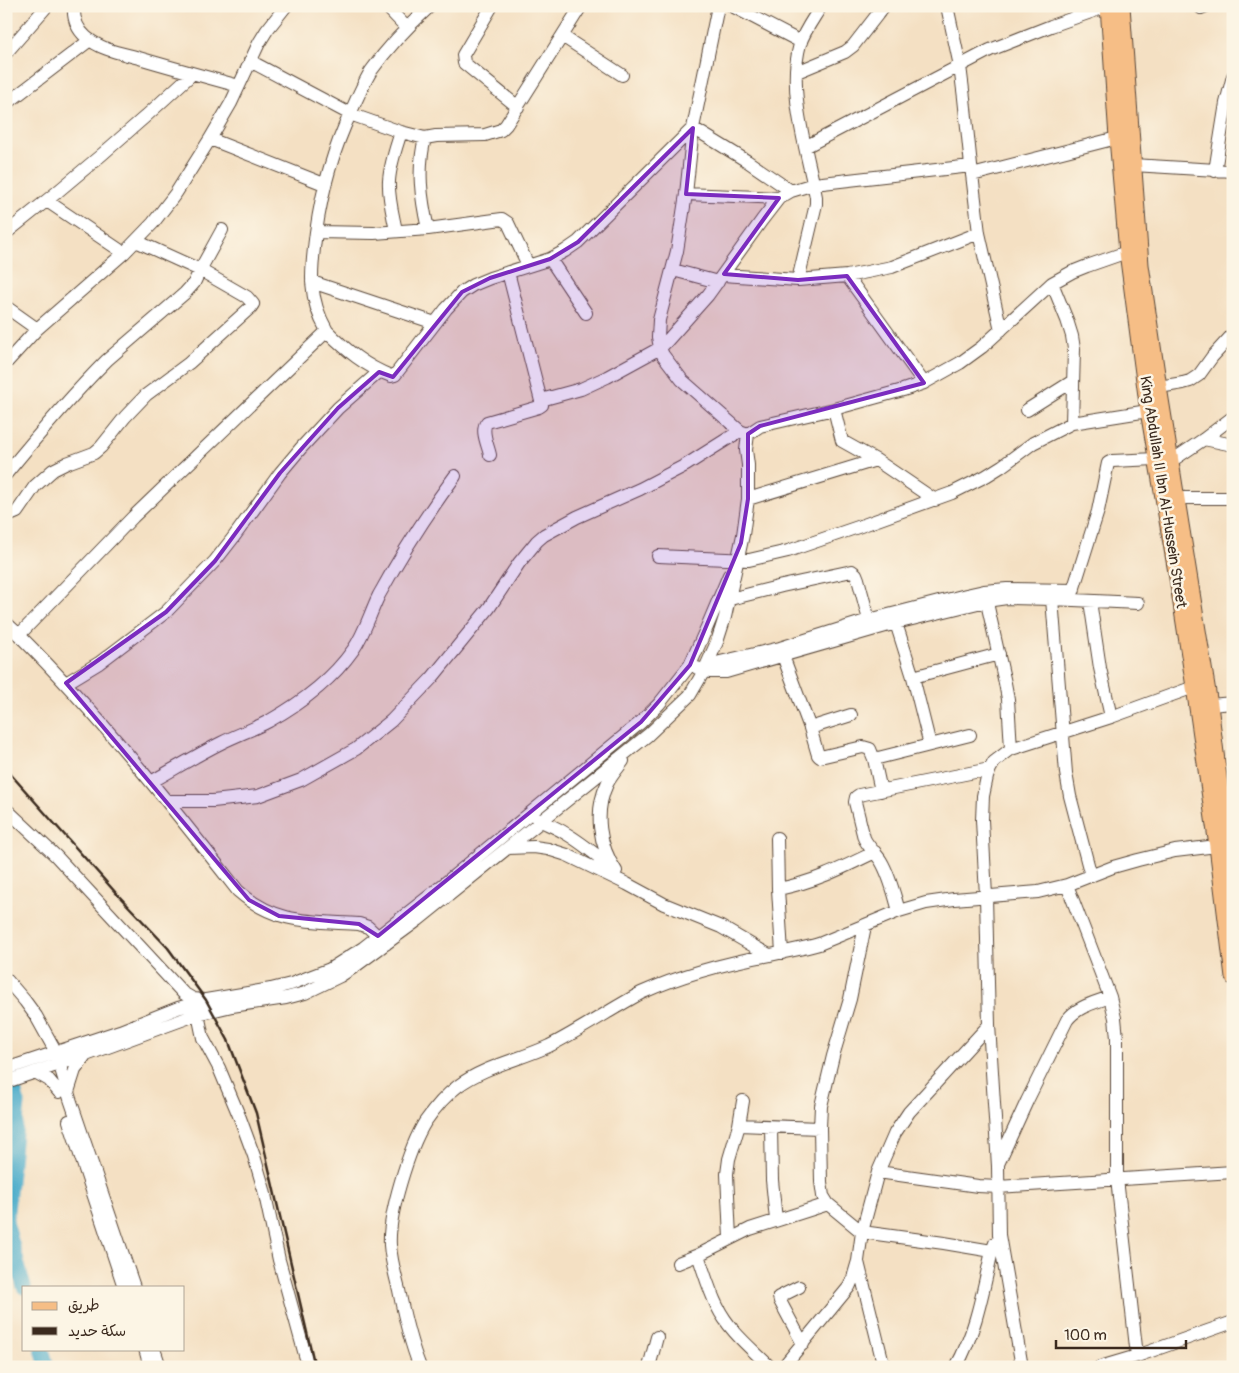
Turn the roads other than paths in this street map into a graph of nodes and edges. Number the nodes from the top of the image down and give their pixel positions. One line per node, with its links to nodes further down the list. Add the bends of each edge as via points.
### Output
1 (47, 6): 19 (street)
2 (74, 6): 17 (street, via 76,24)
3 (286, 6): 20 (street, via 258,43)
4 (386, 6): 15 (street)
5 (430, 6): 15 (street)
6 (492, 6): 28 (street, via 464,55 464,63)
7 (581, 6): 16 (street)
8 (718, 6): 30 (street)
9 (732, 6): 18 (street)
10 (820, 6): 18 (street)
11 (884, 6): 22 (street, via 853,46)
12 (947, 6): 21 (street)
13 (1108, 6): 21 (street, via 1008,42); 33 (main road, King Abdullah II Ibn Al-Hussein Street)
14 (1122, 6): 36 (main road, King Abdullah II Ibn Al-Hussein Street)
15 (406, 27): 29 (street, via 371,71)
16 (562, 36): 24 (street); 28 (street)
17 (90, 40): 23 (street); 27 (street)
18 (801, 42): 22 (street)
19 (6, 53)
20 (250, 61): 26 (street); 29 (street)
21 (960, 66): 35 (street); 37 (street)
22 (797, 72): 35 (street, via 798,113)
23 (192, 74): 26 (street); 45 (street)
24 (622, 75)
25 (1233, 76): 38 (street)
26 (239, 86): 34 (street)
27 (6, 104)
28 (518, 108): 32 (street, via 506,125 494,133)
29 (350, 114): 31 (street); 40 (street)
30 (694, 128): 42 (street); 43 (street); 55 (street, via 578,242)
31 (401, 132): 32 (street); 48 (street, via 389,181)
32 (425, 138): 46 (street, via 420,168)
33 (1117, 138): 37 (street); 53 (main road, King Abdullah II Ibn Al-Hussein Street)
34 (210, 139): 40 (street); 52 (street, via 166,207)
35 (805, 147): 41 (street)
36 (1133, 165): 38 (street); 77 (main road, King Abdullah II Ibn Al-Hussein Street, via 1141,265)
37 (971, 170): 41 (street); 51 (street)
38 (1215, 171): 39 (street)
39 (1233, 171)
40 (324, 184): 49 (street)
41 (814, 184): 42 (street); 62 (street, via 815,212)
42 (791, 191): 44 (street)
43 (686, 194): 44 (street); 58 (street)
44 (780, 198): 61 (street)
45 (47, 201): 50 (street); 54 (street)
46 (428, 229): 48 (street); 56 (street, via 502,219 508,223)
47 (222, 230): 57 (street)
48 (396, 231): 49 (street)
49 (316, 232): 63 (street)
50 (6, 233)
51 (979, 233): 60 (street, via 881,270); 70 (street)
52 (136, 241): 54 (street); 57 (street)
53 (1127, 252): 64 (street, via 1086,266); 81 (main road, King Abdullah II Ibn Al-Hussein Street)
54 (124, 253): 68 (street)
55 (550, 258): 56 (street); 66 (street)
56 (528, 265): 59 (street)
57 (200, 270): 90 (street, via 185,293 107,360 79,389); 96 (street, via 247,297 251,307 189,363 146,395 94,453 53,470 35,486 16,512)
58 (673, 270): 61 (street); 72 (street, via 660,320)
59 (508, 272): 67 (street, via 462,292); 78 (street)
60 (847, 276): 62 (street); 76 (street)
61 (721, 278): 62 (street); 72 (street)
62 (798, 280)
63 (312, 282): 67 (street); 69 (street, via 317,311)
64 (1052, 283): 70 (street); 75 (street, via 1072,336)
65 (6, 307): 68 (street)
66 (586, 313)
67 (435, 323): 74 (street, via 394,375)
68 (36, 329): 73 (street)
69 (327, 330): 74 (street, via 346,349); 108 (street, via 133,517)
70 (1001, 330): 76 (street, via 960,363)
71 (1233, 334): 77 (street, via 1190,381)
72 (660, 348): 78 (street, via 581,389); 84 (street, via 682,380)
73 (6, 362)
74 (379, 372): 114 (street, via 338,408 301,448 215,561 166,612)
75 (1073, 381): 80 (street); 83 (street)
76 (924, 383): 79 (street)
77 (1158, 387): 89 (main road, King Abdullah II Ibn Al-Hussein Street)
78 (541, 400): 87 (street, via 540,408 486,424 484,429)
79 (834, 409): 84 (street); 88 (street, via 841,440)
80 (1026, 410)
81 (1148, 411): 83 (street); 89 (main road, King Abdullah II Ibn Al-Hussein Street)
82 (1233, 417): 85 (street)
83 (1072, 423): 95 (street, via 1033,443 986,476)
84 (744, 432): 94 (street); 130 (street, via 679,469 544,535 432,678 391,721 356,749 301,780 258,796 213,801)
85 (1204, 439): 86 (street); 89 (street)
86 (1233, 445)
87 (490, 455)
88 (876, 460): 94 (street); 95 (street)
89 (1163, 460): 92 (main road, King Abdullah II Ibn Al-Hussein Street); 99 (street, via 1108,463 1098,512); 115 (main road, King Abdullah II Ibn Al-Hussein Street)
90 (6, 474)
91 (455, 476): 128 (street, via 403,553 358,642 312,694 269,721)
92 (1176, 498): 93 (street); 117 (main road, King Abdullah II Ibn Al-Hussein Street)
93 (1233, 498)
94 (748, 499): 98 (street)
95 (935, 500): 98 (street, via 788,551 754,560)
96 (6, 515)
97 (658, 556): 98 (street)
98 (737, 556): 101 (street)
99 (1072, 595): 100 (street, via 1007,589); 102 (street); 103 (street)
100 (985, 596): 102 (street); 105 (street); 106 (street); 109 (street)
101 (724, 599): 105 (street, via 852,571 858,579); 111 (street); 112 (street, via 717,642)
102 (1052, 599): 121 (street)
103 (1090, 601): 104 (street); 119 (street, via 1100,668)
104 (1138, 603)
105 (868, 620): 112 (street, via 780,648 720,662)
106 (896, 622): 110 (street); 113 (street)
107 (6, 623): 108 (street)
108 (19, 636): 114 (street)
109 (999, 654): 113 (street); 125 (street, via 1008,698)
110 (783, 656): 112 (street, via 726,672); 120 (street)
111 (690, 665): 112 (street); 132 (street, via 642,722)
112 (704, 671): 124 (street, via 682,704)
113 (913, 677): 123 (street)
114 (66, 683): 128 (street)
115 (1194, 687): 119 (street); 135 (main road, King Abdullah II Ibn Al-Hussein Street)
116 (1233, 703): 117 (street)
117 (1210, 705): 143 (main road, King Abdullah II Ibn Al-Hussein Street)
118 (851, 716): 120 (street)
119 (1112, 717): 121 (street)
120 (810, 728): 126 (street, via 820,758 863,747 870,749)
121 (1062, 734): 125 (street); 139 (street, via 1070,796)
122 (970, 735): 123 (street)
123 (930, 745): 126 (street)
124 (632, 748): 133 (street); 138 (street, via 608,783 602,799 602,837 608,860)
125 (1011, 749): 127 (street)
126 (874, 759): 129 (street)
127 (990, 768): 129 (street); 144 (street, via 983,796 982,820)
128 (151, 782): 130 (street)
129 (881, 791): 137 (street, via 858,795 854,802 866,843)
130 (167, 801): 147 (street, via 238,891 249,900 279,916 297,920 359,924 368,927)
131 (6, 810): 151 (street, via 56,856)
132 (528, 815): 133 (street); 147 (street)
133 (541, 821): 136 (street); 138 (street, via 567,834)
134 (777, 838): 142 (street)
135 (1217, 846): 139 (street, via 1175,851); 149 (main road, King Abdullah II Ibn Al-Hussein Street)
136 (508, 848): 140 (street, via 548,849); 147 (street, via 418,920)
137 (875, 852): 142 (street, via 808,882); 145 (street, via 886,870)
138 (616, 871): 140 (street)
139 (1091, 876): 141 (street)
140 (628, 884): 148 (street, via 664,904)
141 (1067, 886): 144 (street); 153 (street)
142 (778, 889): 148 (street)
143 (1233, 889)
144 (986, 896): 145 (street, via 926,903); 157 (street)
145 (899, 911): 146 (street)
146 (865, 926): 148 (street, via 819,944); 167 (street, via 850,999 825,1087)
147 (382, 940): 155 (street, via 311,978)
148 (776, 954): 194 (street, via 699,972 657,986 547,1046 486,1070 459,1086 440,1103 415,1142 396,1198 390,1244 407,1329)
149 (1233, 977)
150 (6, 978): 160 (street, via 36,1016)
151 (180, 990): 154 (street); 155 (street)
152 (6, 991): 160 (street)
153 (1110, 997): 168 (street, via 1081,1007 1067,1020); 171 (street, via 1117,1038)
154 (178, 1008): 155 (street); 160 (street)
155 (204, 1009): 156 (street); 158 (street)
156 (175, 1022): 158 (street); 159 (street)
157 (989, 1025): 168 (street); 169 (street, via 909,1112 895,1133)
158 (203, 1038): 193 (street, via 254,1156)
159 (86, 1055): 160 (street); 163 (street)
160 (54, 1059): 161 (street); 163 (street)
161 (32, 1068): 162 (street); 163 (street)
162 (7, 1077)
163 (63, 1092): 182 (street); 183 (street)
164 (743, 1102): 165 (street)
165 (739, 1125): 166 (street); 177 (street, via 726,1178)
166 (772, 1127): 167 (street); 174 (street)
167 (820, 1128): 173 (street, via 821,1182)
168 (998, 1166): 172 (street)
169 (878, 1172): 172 (street); 175 (street)
170 (1233, 1172): 171 (street)
171 (1117, 1179): 172 (street); 190 (street)
172 (998, 1187): 176 (street)
173 (828, 1204): 174 (street); 175 (street)
174 (776, 1220): 177 (street)
175 (862, 1232): 178 (street); 180 (street)
176 (999, 1235): 178 (street); 200 (street)
177 (730, 1238): 179 (street)
178 (992, 1251): 199 (street, via 975,1323)
179 (698, 1255): 181 (street); 196 (street, via 717,1307 737,1335)
180 (858, 1261): 187 (street, via 849,1287); 198 (street)
181 (678, 1263)
182 (124, 1286)
183 (134, 1286)
184 (799, 1287): 187 (street, via 779,1298)
185 (1233, 1322): 190 (street)
186 (657, 1337): 195 (street)
187 (803, 1344): 197 (street)
188 (145, 1350): 191 (street)
189 (154, 1350): 192 (street)
190 (1136, 1356): 201 (street)
191 (150, 1367)
192 (160, 1367)
193 (309, 1367)
194 (420, 1367)
195 (649, 1367)
196 (770, 1367)
197 (783, 1367)
198 (884, 1367)
199 (956, 1367)
200 (1022, 1367)
201 (1100, 1367)

